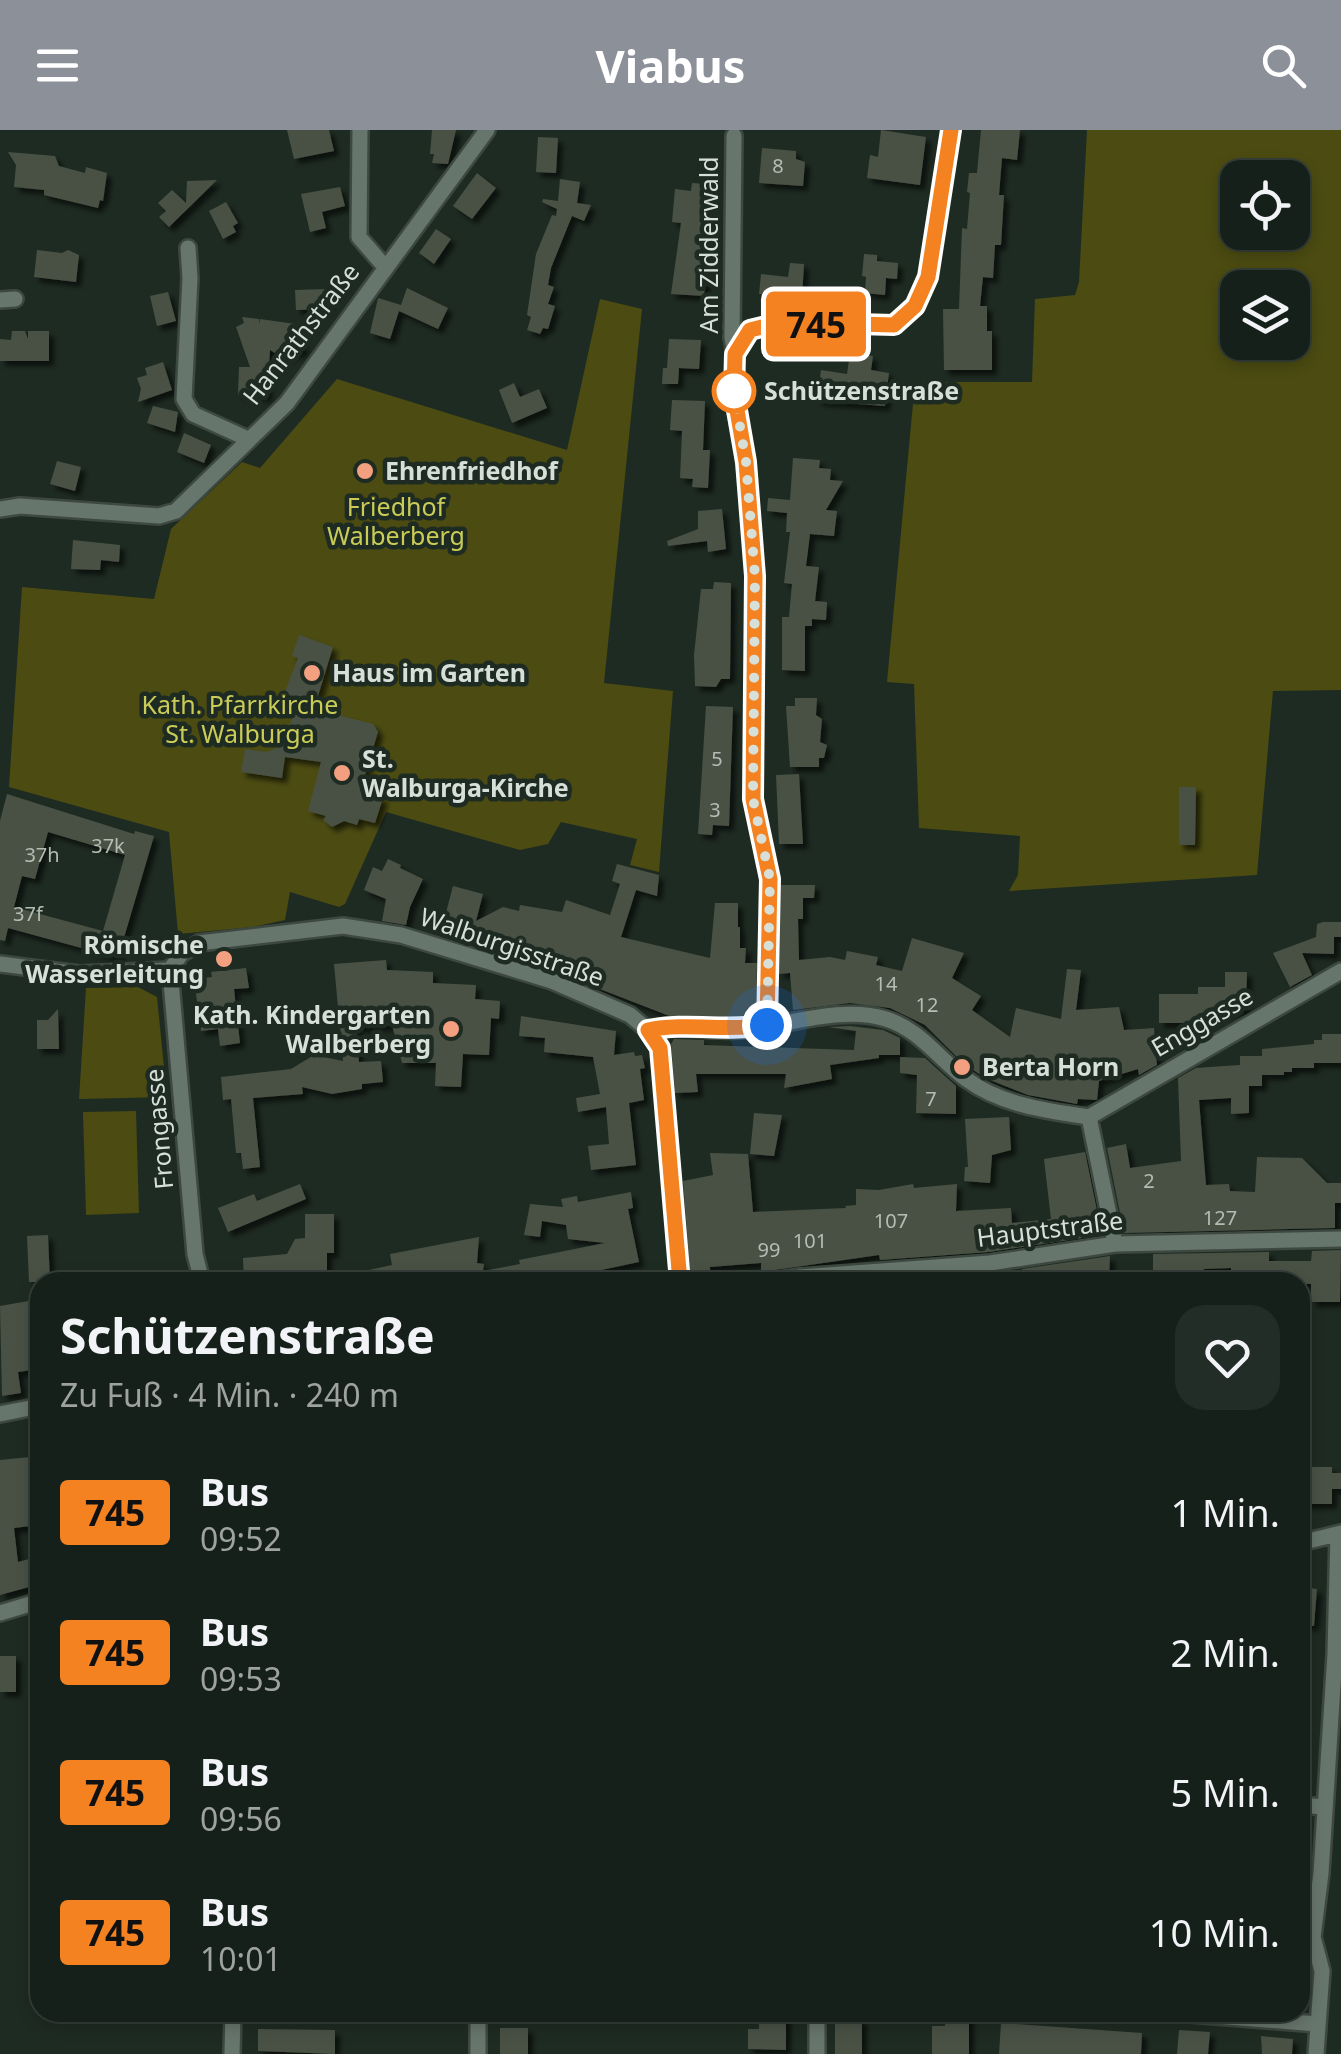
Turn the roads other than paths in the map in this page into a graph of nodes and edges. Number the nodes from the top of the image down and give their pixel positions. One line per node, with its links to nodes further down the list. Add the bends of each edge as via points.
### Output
1 (360, 130): 6 (street, via 359,237)
2 (487, 130): 6 (street, Hanrathstraße)
3 (951, 130): 7 (street, via 928,277 915,306 894,325 782,322 750,330)
4 (734, 136): 7 (street, Am Zidderwald)
5 (188, 248): 8 (street, via 184,399 193,414)
6 (385, 267): 8 (street, Hanrathstraße, via 287,402)
7 (735, 354): 13 (street, via 755,576 753,799 770,879)
8 (248, 439): 9 (street, Hanrathstraße, via 176,511 159,516)
9 (0, 509)
10 (0, 964): 11 (street, via 79,974)
11 (170, 970): 14 (street, Walburgisstraße, via 199,943 342,926 401,935 537,976 630,1015); 18 (street, Frongasse)
12 (1341, 971): 15 (street, Enggasse)
13 (767, 1025): 14 (street); 15 (street, via 856,1014 888,1019 988,1094)
14 (648, 1030): 19 (street, via 660,1048)
15 (1090, 1117): 17 (street)
16 (1341, 1239): 17 (street, Hauptstraße)
17 (1115, 1244): 20 (street, Hauptstraße)
18 (200, 1272)
19 (679, 1272)
20 (868, 1272)
21 (30, 1408): 22 (street)
22 (0, 1414)
23 (1339, 1533): 24 (street); 27 (street)
24 (1310, 1540)
25 (30, 1604): 26 (street)
26 (0, 1613)
27 (1338, 1654): 29 (street)
28 (1310, 1806): 29 (street)
29 (1324, 1807): 30 (street)
30 (1321, 1873): 31 (street); 36 (street, via 1314,1937 1322,1972)
31 (1341, 1874)
32 (234, 2022): 37 (street)
33 (477, 2022): 38 (street)
34 (817, 2022): 39 (street)
35 (1296, 2022): 36 (street)
36 (1318, 2024): 40 (street)
37 (232, 2054)
38 (478, 2054)
39 (817, 2054)
40 (1316, 2054)

